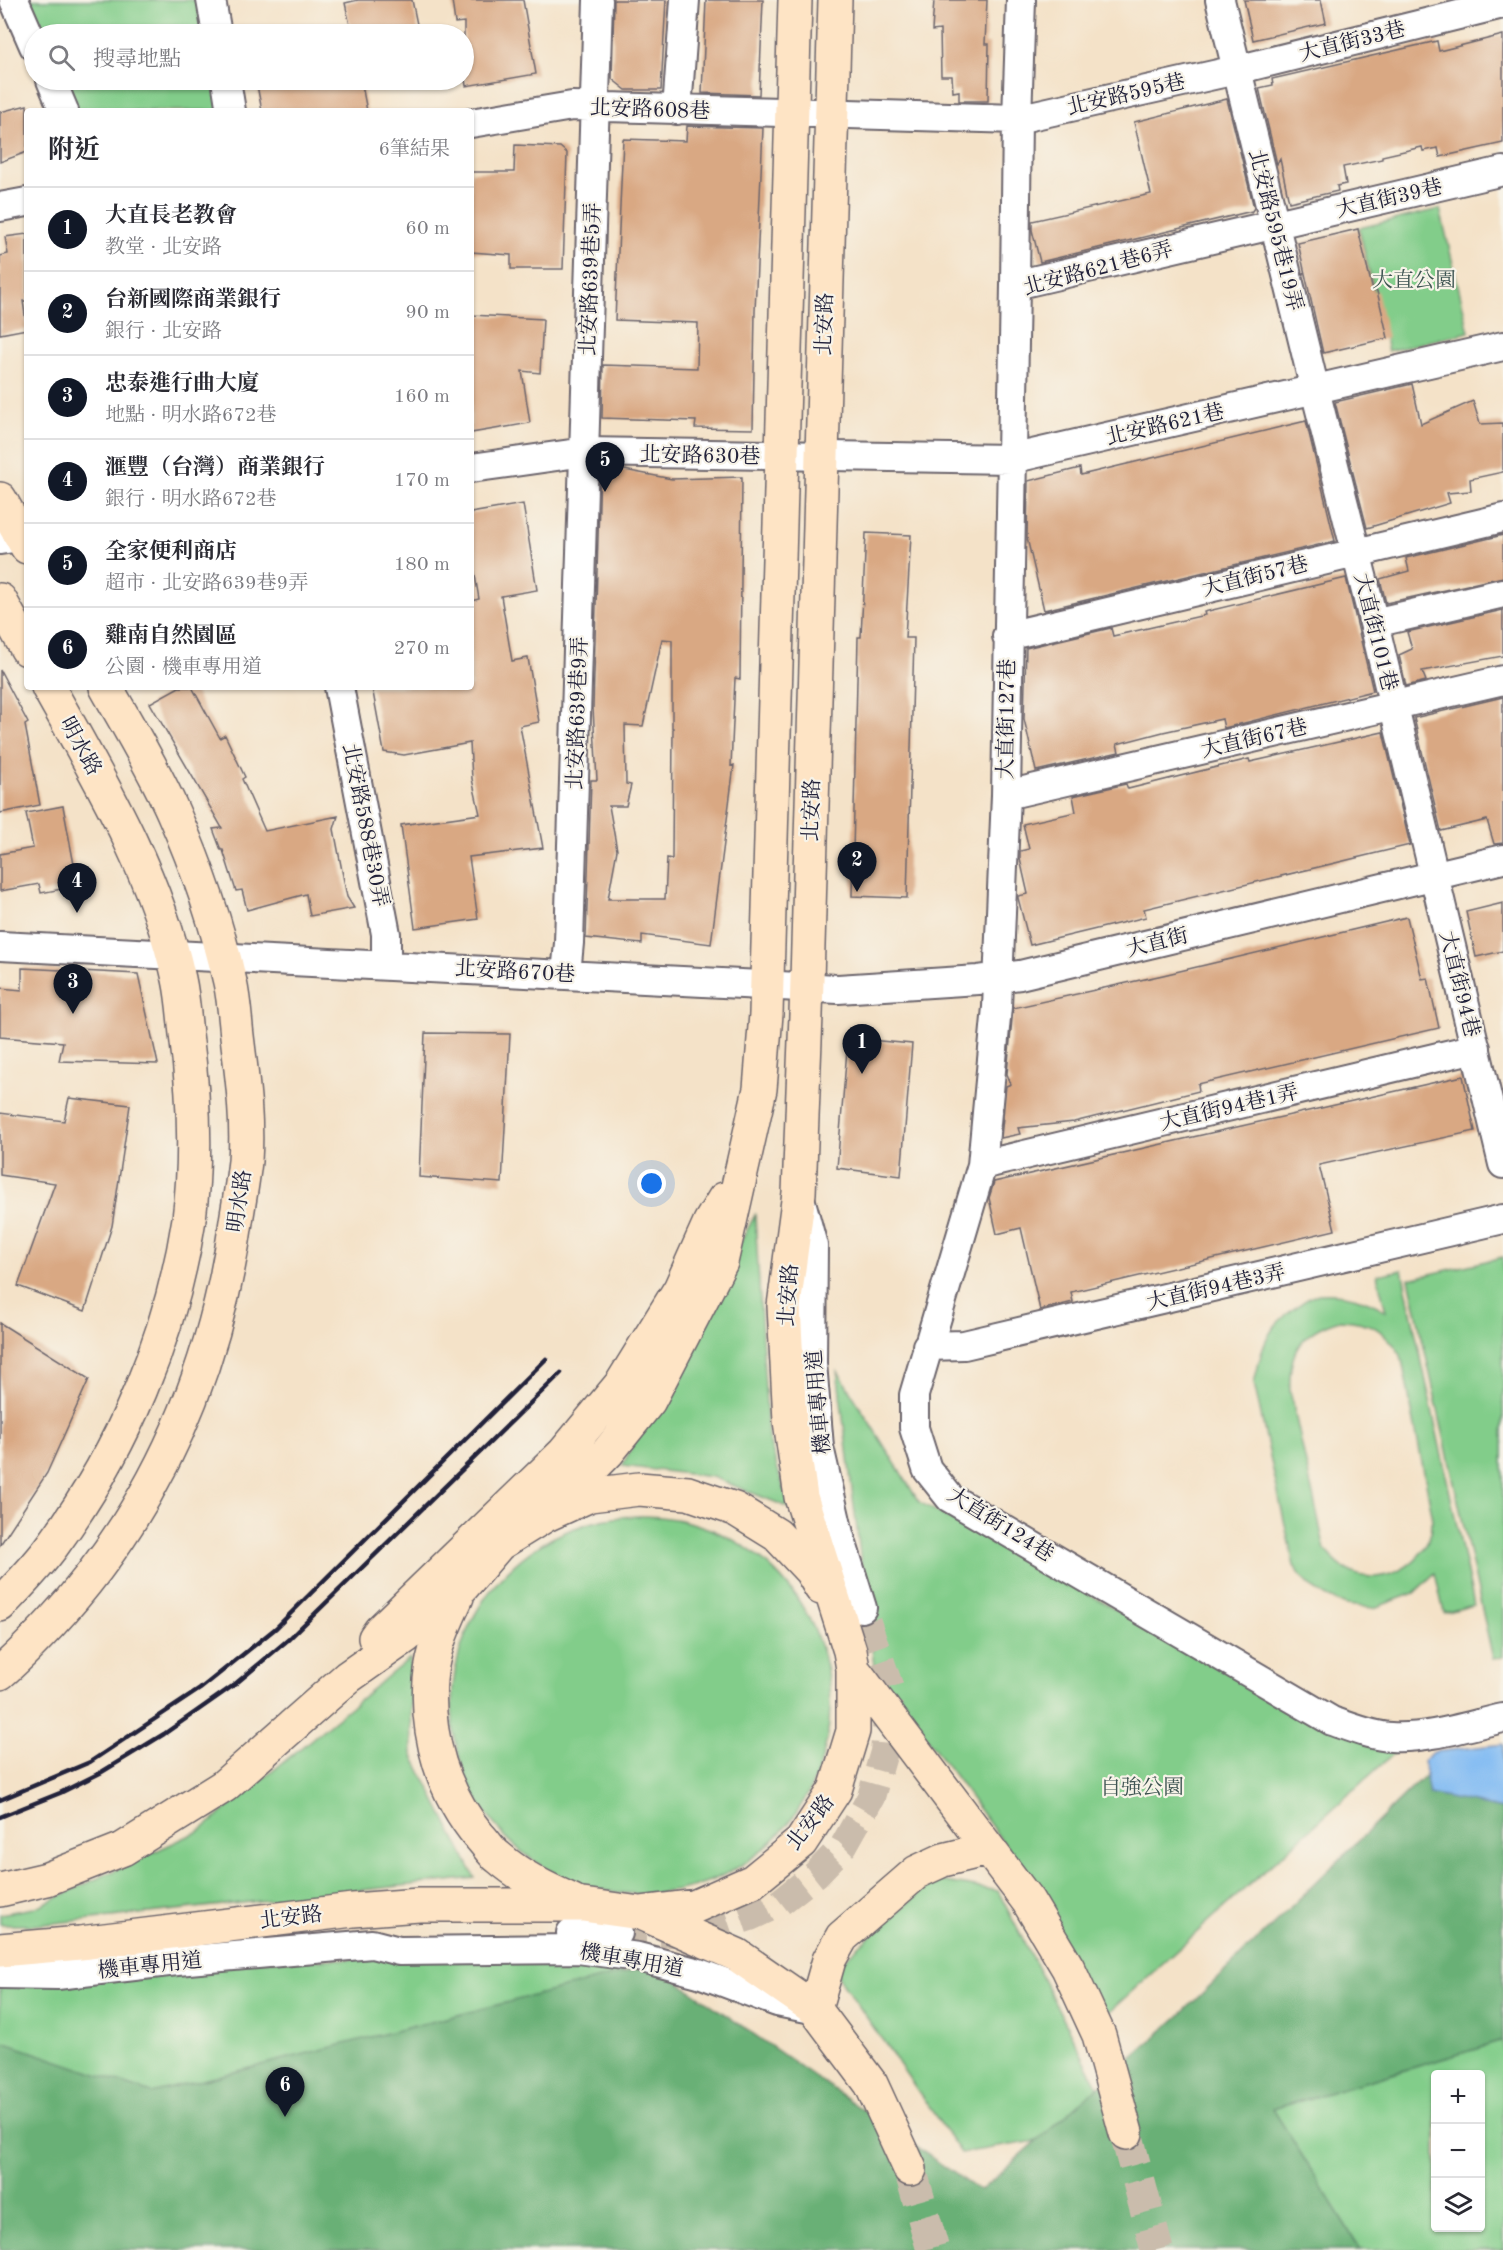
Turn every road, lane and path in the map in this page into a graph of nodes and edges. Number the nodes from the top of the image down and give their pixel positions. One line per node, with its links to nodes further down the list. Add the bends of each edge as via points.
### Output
1 (14, 0): 10 (street)
2 (211, 0): 11 (street)
3 (598, 0): 15 (street, 北安路639巷5弄)
4 (685, 0): 18 (street)
5 (795, 0): 19 (main road, 北安路)
6 (835, 0): 20 (main road, 北安路)
7 (1021, 0): 21 (street)
8 (1220, 0): 12 (street, 北安路595巷19弄)
9 (1503, 4): 12 (street, 大直街33巷)
10 (24, 24)
11 (215, 24)
12 (1236, 70): 21 (street, 北安路595巷); 26 (street, 北安路595巷19弄)
13 (55, 90): 16 (street)
14 (228, 90): 17 (street)
15 (595, 107): 18 (street, 北安路608巷); 22 (street, 北安路608巷, via 572,106); 30 (street, 北安路639巷5弄)
16 (63, 108)
17 (231, 108)
18 (677, 110): 19 (street, 北安路608巷)
19 (792, 112): 20 (street, 北安路608巷); 31 (main road, 北安路)
20 (831, 112): 21 (street, 北安路595巷); 32 (main road, 北安路)
21 (1017, 119): 27 (street)
22 (474, 122)
23 (1503, 171): 26 (street, 大直街39巷)
24 (24, 203): 25 (street)
25 (0, 207)
26 (1276, 224): 27 (street, 北安路621巷6弄); 29 (street, 北安路595巷19弄)
27 (1015, 285): 33 (street, 北安路621巷6弄)
28 (1503, 346): 29 (street, 北安路621巷)
29 (1314, 390): 33 (street, 北安路621巷); 38 (street, 大直街101巷)
30 (585, 452): 31 (street, 北安路630巷); 34 (street, 北安路630巷); 56 (street, 北安路639巷9弄)
31 (782, 456): 32 (street, 北安路630巷); 58 (main road, 北安路)
32 (821, 456): 33 (street, 北安路621巷); 59 (main road, 北安路)
33 (1011, 459): 42 (street, 大直街127巷)
34 (474, 468)
35 (0, 499): 37 (main road)
36 (1503, 518): 38 (street, 大直街57巷)
37 (19, 540)
38 (1355, 552): 41 (street, 大直街101巷); 42 (street, 大直街57巷)
39 (1503, 593): 41 (street)
40 (0, 600): 43 (main road)
41 (1374, 623): 48 (street, 大直街101巷)
42 (1007, 636): 49 (street, 大直街127巷)
43 (24, 644)
44 (1503, 680): 48 (street, 大直街67巷)
45 (50, 690): 53 (main road, 明水路, via 122,822 147,879)
46 (108, 690): 54 (main road, 明水路, via 173,812 216,925)
47 (340, 690): 55 (street, 北安路588巷30弄, via 386,934)
48 (1394, 706): 49 (street, 大直街67巷); 51 (street, 大直街101巷)
49 (1006, 795): 57 (street, 大直街127巷)
50 (1503, 859): 51 (street, 大直街)
51 (1434, 875): 57 (street, 大直街); 60 (street, 大直街94巷)
52 (0, 946): 53 (street, 北安路670巷)
53 (171, 954): 54 (street, 北安路670巷); 68 (main road, 明水路, via 179,980 190,1067 194,1150 189,1219 173,1295 150,1369 124,1429 53,1546)
54 (224, 957): 55 (street, 北安路670巷); 71 (main road, 明水路, via 243,1083 245,1160 231,1255 211,1343 162,1463 122,1534 76,1596)
55 (386, 964): 56 (street, 北安路670巷)
56 (566, 974): 58 (street, 北安路670巷)
57 (999, 978): 59 (street, 大直街); 62 (street, 大直街124巷)
58 (766, 985): 59 (street, 北安路670巷); 63 (main road, 北安路, via 760,1089)
59 (806, 988): 69 (main road, 北安路, via 799,1193 784,1306 790,1421 801,1497)
60 (1476, 1048): 61 (street, 大直街94巷); 62 (street, 大直街94巷1弄)
61 (1503, 1164)
62 (982, 1165): 65 (street, 大直街124巷)
63 (743, 1169): 66 (main road, 北安路, via 721,1262 649,1401 608,1452); 72 (main road, via 710,1222 680,1290 622,1383 564,1453 380,1631)
64 (1503, 1219): 65 (street, 大直街94巷3弄, via 964,1345)
65 (927, 1346): 73 (street, 大直街124巷, via 914,1395 914,1428 927,1469 950,1497 1332,1721 1390,1737 1425,1736)
66 (546, 1515): 67 (main road, 北安路, via 499,1544); 69 (main road, 北安路, via 590,1495 639,1489 688,1493 735,1509 777,1535)
67 (463, 1586): 72 (main road, 北安路, via 405,1637); 76 (main road, 北安路, via 441,1630 430,1678 430,1728 442,1776 465,1819 497,1857 537,1886)
68 (0, 1605)
69 (849, 1610): 70 (main road, 北安路)
70 (853, 1669): 74 (main road); 77 (main road, 北安路, via 853,1731 836,1790 801,1842 753,1881 696,1906)
71 (0, 1673)
72 (348, 1677): 75 (main road, 北安路, via 224,1786 123,1849 47,1879)
73 (1503, 1718)
74 (988, 1849): 81 (main road, via 943,1860 917,1872 842,1937 829,1960); 82 (main road, via 1028,1901 1068,1968 1099,2034)
75 (0, 1890)
76 (583, 1905): 77 (main road, 北安路); 79 (main road, 北安路, via 364,1909)
77 (629, 1923): 78 (street, 機車專用道, via 401,1936); 81 (main road, via 737,1955)
78 (372, 1944): 80 (street, 機車專用道, via 57,1975); 81 (street, 機車專用道, via 399,1951 578,1949 638,1957 699,1973 777,2002)
79 (0, 1950)
80 (0, 1974)
81 (815, 2009): 83 (main road, via 871,2084)
82 (1126, 2133)
83 (910, 2169)

